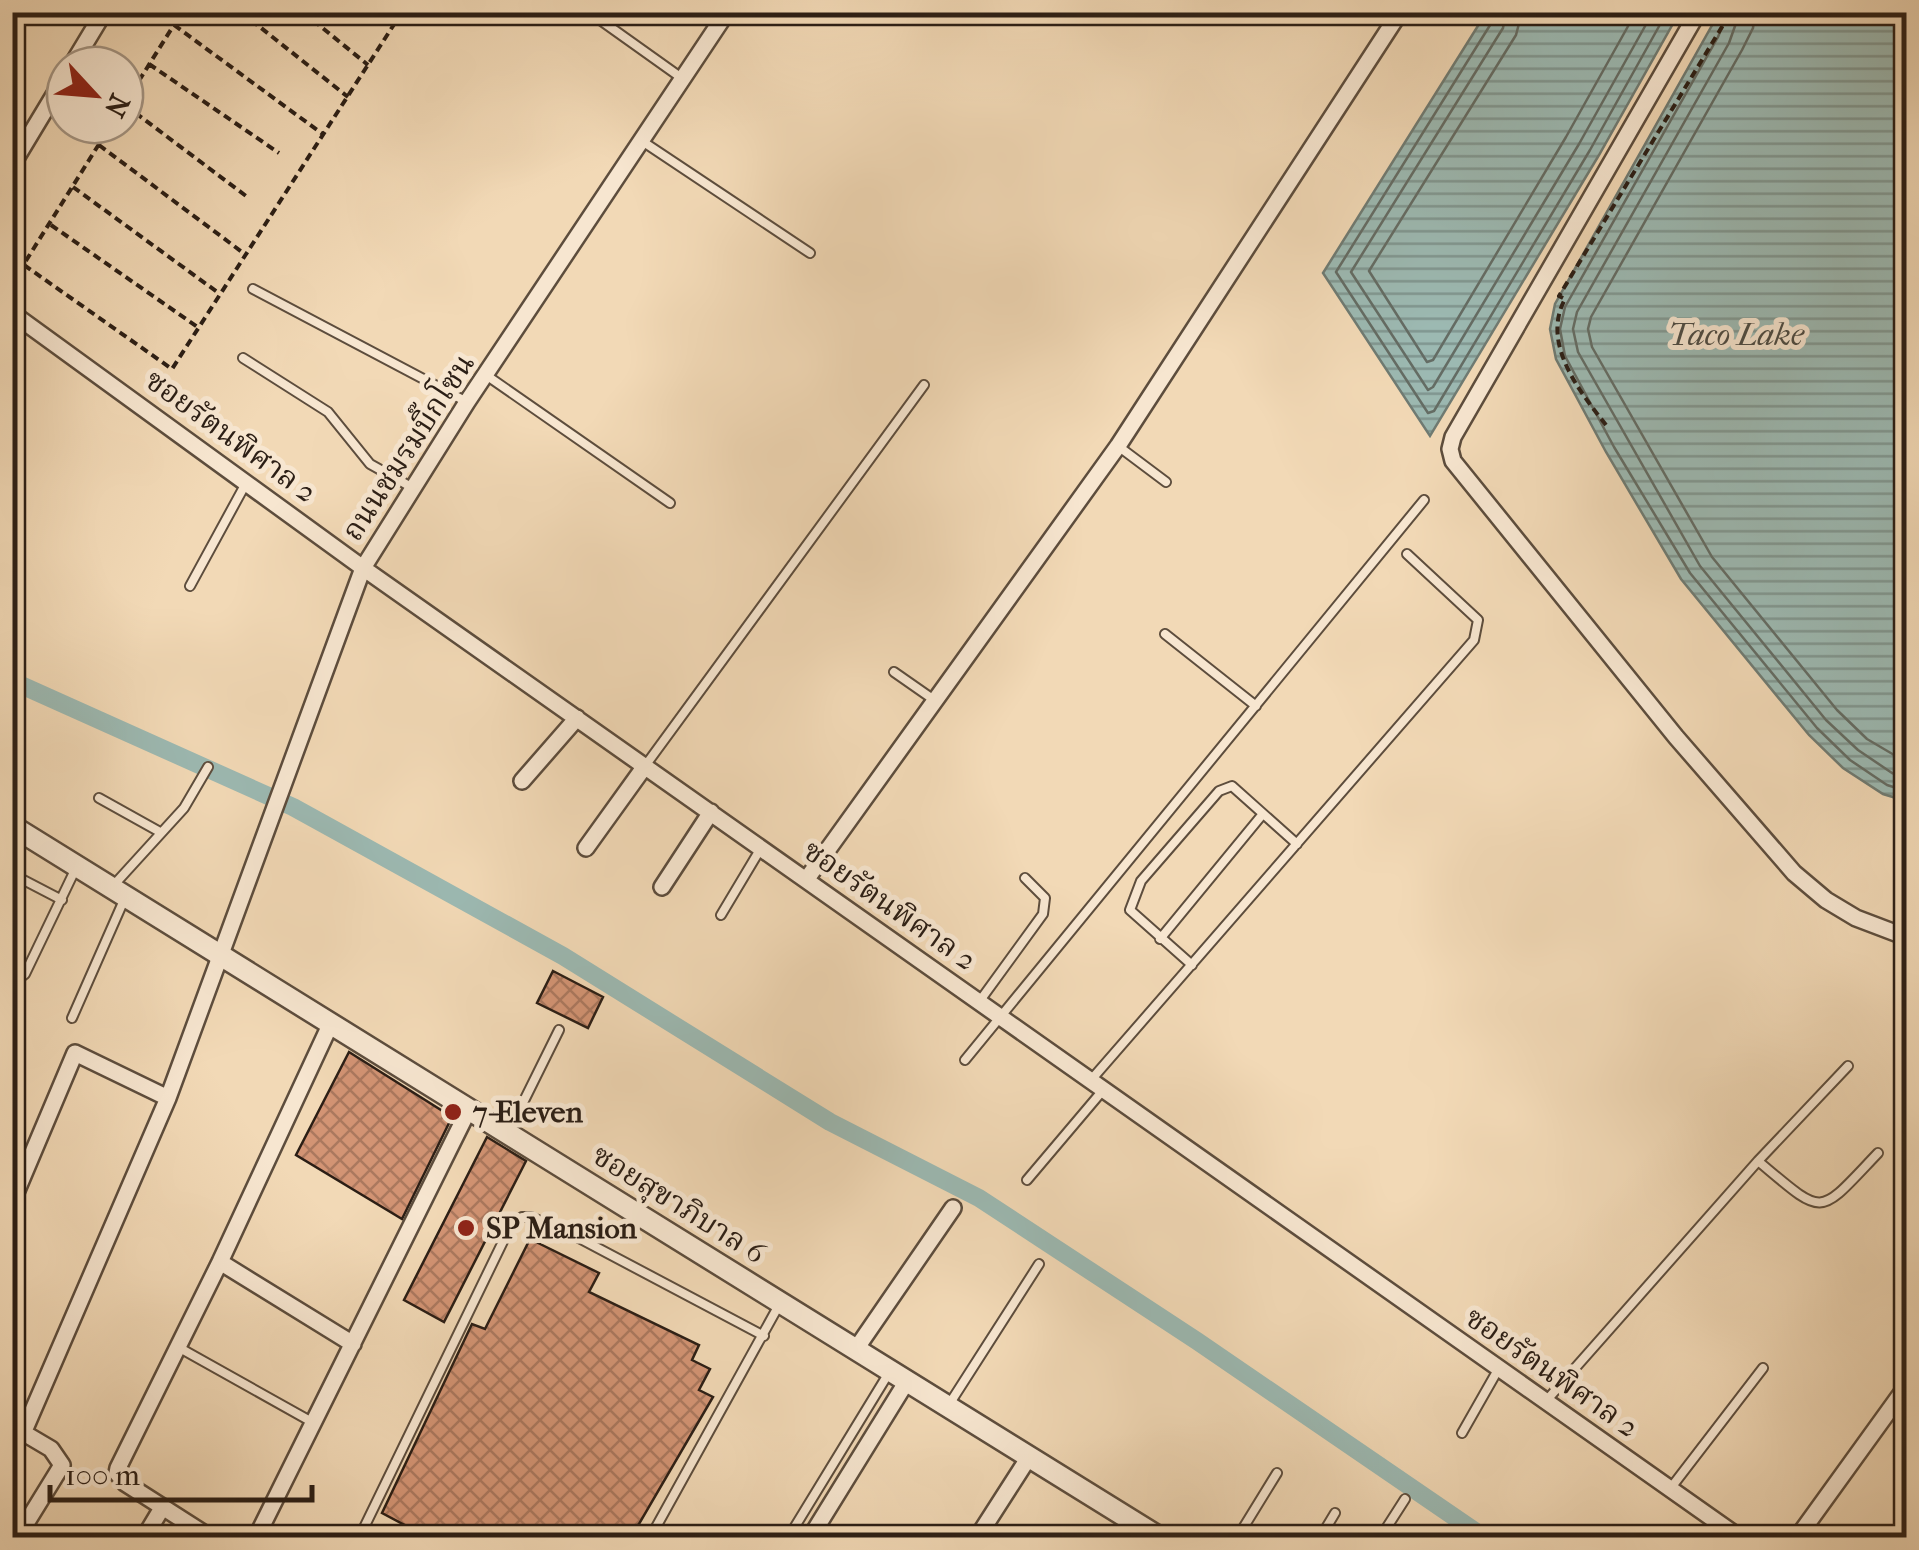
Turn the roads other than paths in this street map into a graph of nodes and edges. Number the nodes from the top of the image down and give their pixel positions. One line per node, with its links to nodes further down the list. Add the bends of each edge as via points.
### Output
1 (104, 12): 6 (street)
2 (589, 12): 7 (lane)
3 (727, 12): 7 (street, ถนนชมรมบิ๊กโซน)
4 (1400, 12): 18 (street)
5 (1698, 12): 51 (street, via 1450,449 1453,461 1676,736 1794,872 1856,918)
6 (84, 45)
7 (683, 79): 9 (street, ถนนชมรมบิ๊กโซน)
8 (45, 111): 10 (street)
9 (642, 141): 11 (lane); 15 (street, ถนนชมรมบิ๊กโซน)
10 (12, 165)
11 (810, 253)
12 (253, 289): 17 (lane)
13 (12, 313): 19 (street, ซอยรัตนพิศาล 2)
14 (243, 358): 21 (lane, via 328,412 370,464)
15 (486, 376): 17 (street, ถนนชมรมบิ๊กโซน); 23 (lane)
16 (924, 385): 32 (lane)
17 (467, 402): 21 (street, ถนนชมรมบิ๊กโซน)
18 (1118, 446): 20 (lane); 29 (street)
19 (248, 481): 25 (street, ซอยรัตนพิศาล 2); 26 (lane)
20 (1166, 482)
21 (413, 488): 25 (street, ถนนชมรมบิ๊กโซน)
22 (1424, 500): 30 (lane)
23 (670, 503)
24 (1407, 554): 40 (lane, via 1478,620 1474,640)
25 (363, 568): 31 (street, ซอยรัตนพิศาล 2); 53 (street, ถนนชมรมบิ๊กโซน)
26 (190, 586)
27 (1165, 634): 30 (lane)
28 (894, 672): 29 (lane)
29 (937, 702): 46 (street)
30 (1256, 706): 57 (lane)
31 (577, 718): 32 (street, ซอยรัตนพิศาล 2); 34 (street)
32 (646, 766): 36 (street, ซอยรัตนพิศาล 2); 41 (street)
33 (208, 767): 39 (lane, via 184,808)
34 (522, 780)
35 (99, 798): 39 (lane)
36 (711, 812): 42 (street, ซอยรัตนพิศาล 2); 47 (street)
37 (1262, 815): 40 (lane); 52 (lane); 52 (lane, via 1232,786 1219,791 1150,870 1130,910)
38 (12, 826): 43 (street, ซอยสุขาภิบาล 6)
39 (160, 832): 48 (lane)
40 (1297, 844): 54 (lane)
41 (586, 848)
42 (762, 848): 46 (street, ซอยรัตนพิศาล 2); 50 (lane)
43 (77, 866): 48 (street, ซอยสุขาภิบาล 6); 49 (lane)
44 (12, 874): 49 (lane)
45 (1025, 878): 56 (lane, via 1045,898 1044,914)
46 (806, 880): 56 (street, ซอยรัตนพิศาล 2)
47 (662, 887)
48 (119, 891): 53 (street, ซอยสุขาภิบาล 6); 58 (lane)
49 (62, 900): 55 (lane, via 25,974)
50 (721, 915)
51 (1906, 937)
52 (1160, 939): 54 (lane)
53 (219, 953): 59 (street, ซอยสุขาภิบาล 6); 64 (street, ถนนชมรมบิ๊กโซน)
54 (1192, 966): 63 (lane)
55 (12, 984)
56 (980, 1002): 57 (street, ซอยรัตนพิศาล 2)
57 (999, 1015): 61 (lane); 63 (street, ซอยรัตนพิศาล 2)
58 (72, 1018)
59 (331, 1023): 65 (street, ซอยสุขาภิบาล 6); 72 (street)
60 (559, 1030): 66 (lane)
61 (964, 1060)
62 (1848, 1066): 68 (lane)
63 (1097, 1085): 69 (lane); 79 (street, ซอยรัตนพิศาล 2)
64 (168, 1098): 70 (street, via 75,1052); 86 (street, ถนนชมรมบิ๊กโซน)
65 (469, 1109): 66 (street, ซอยสุขาภิบาล 6); 76 (street)
66 (508, 1133): 74 (street, ซอยสุขาภิบาล 6)
67 (1878, 1153): 68 (lane, via 1836,1198 1815,1204)
68 (1758, 1160): 83 (lane)
69 (1026, 1180)
70 (12, 1202)
71 (954, 1208): 78 (street)
72 (220, 1262): 76 (street); 77 (street)
73 (1039, 1264): 84 (lane)
74 (780, 1302): 75 (lane); 78 (street, ซอยสุขาภิบาล 6)
75 (764, 1336): 98 (lane, via 577,1238 530,1217 517,1219); 99 (lane)
76 (354, 1344): 85 (street)
77 (178, 1347): 85 (lane); 92 (street, via 117,1473)
78 (856, 1349): 81 (street, ซอยสุขาภิบาล 6)
79 (1498, 1368): 83 (street, ซอยรัตนพิศาล 2); 87 (lane)
80 (1763, 1368): 90 (lane)
81 (899, 1376): 84 (street, ซอยสุขาภิบาล 6); 100 (lane); 101 (street)
82 (1906, 1387): 108 (street)
83 (1546, 1401): 90 (street, ซอยรัตนพิศาล 2)
84 (948, 1406): 88 (street, ซอยสุขาภิบาล 6)
85 (312, 1422): 97 (street)
86 (18, 1429): 94 (street, via 51,1449 62,1469)
87 (1462, 1433)
88 (1029, 1457): 102 (street); 103 (street, ซอยสุขาภิบาล 6)
89 (1276, 1473): 104 (lane)
90 (1670, 1489): 107 (street, ซอยรัตนพิศาล 2)
91 (1406, 1499): 106 (lane)
92 (162, 1508): 95 (street); 96 (street)
93 (1335, 1513): 105 (lane)
94 (17, 1538)
95 (144, 1538)
96 (211, 1538)
97 (256, 1538)
98 (360, 1538)
99 (650, 1538)
100 (788, 1538)
101 (810, 1538)
102 (977, 1538)
103 (1160, 1538)
104 (1237, 1538)
105 (1320, 1538)
106 (1380, 1538)
107 (1740, 1538)
108 (1797, 1538)

